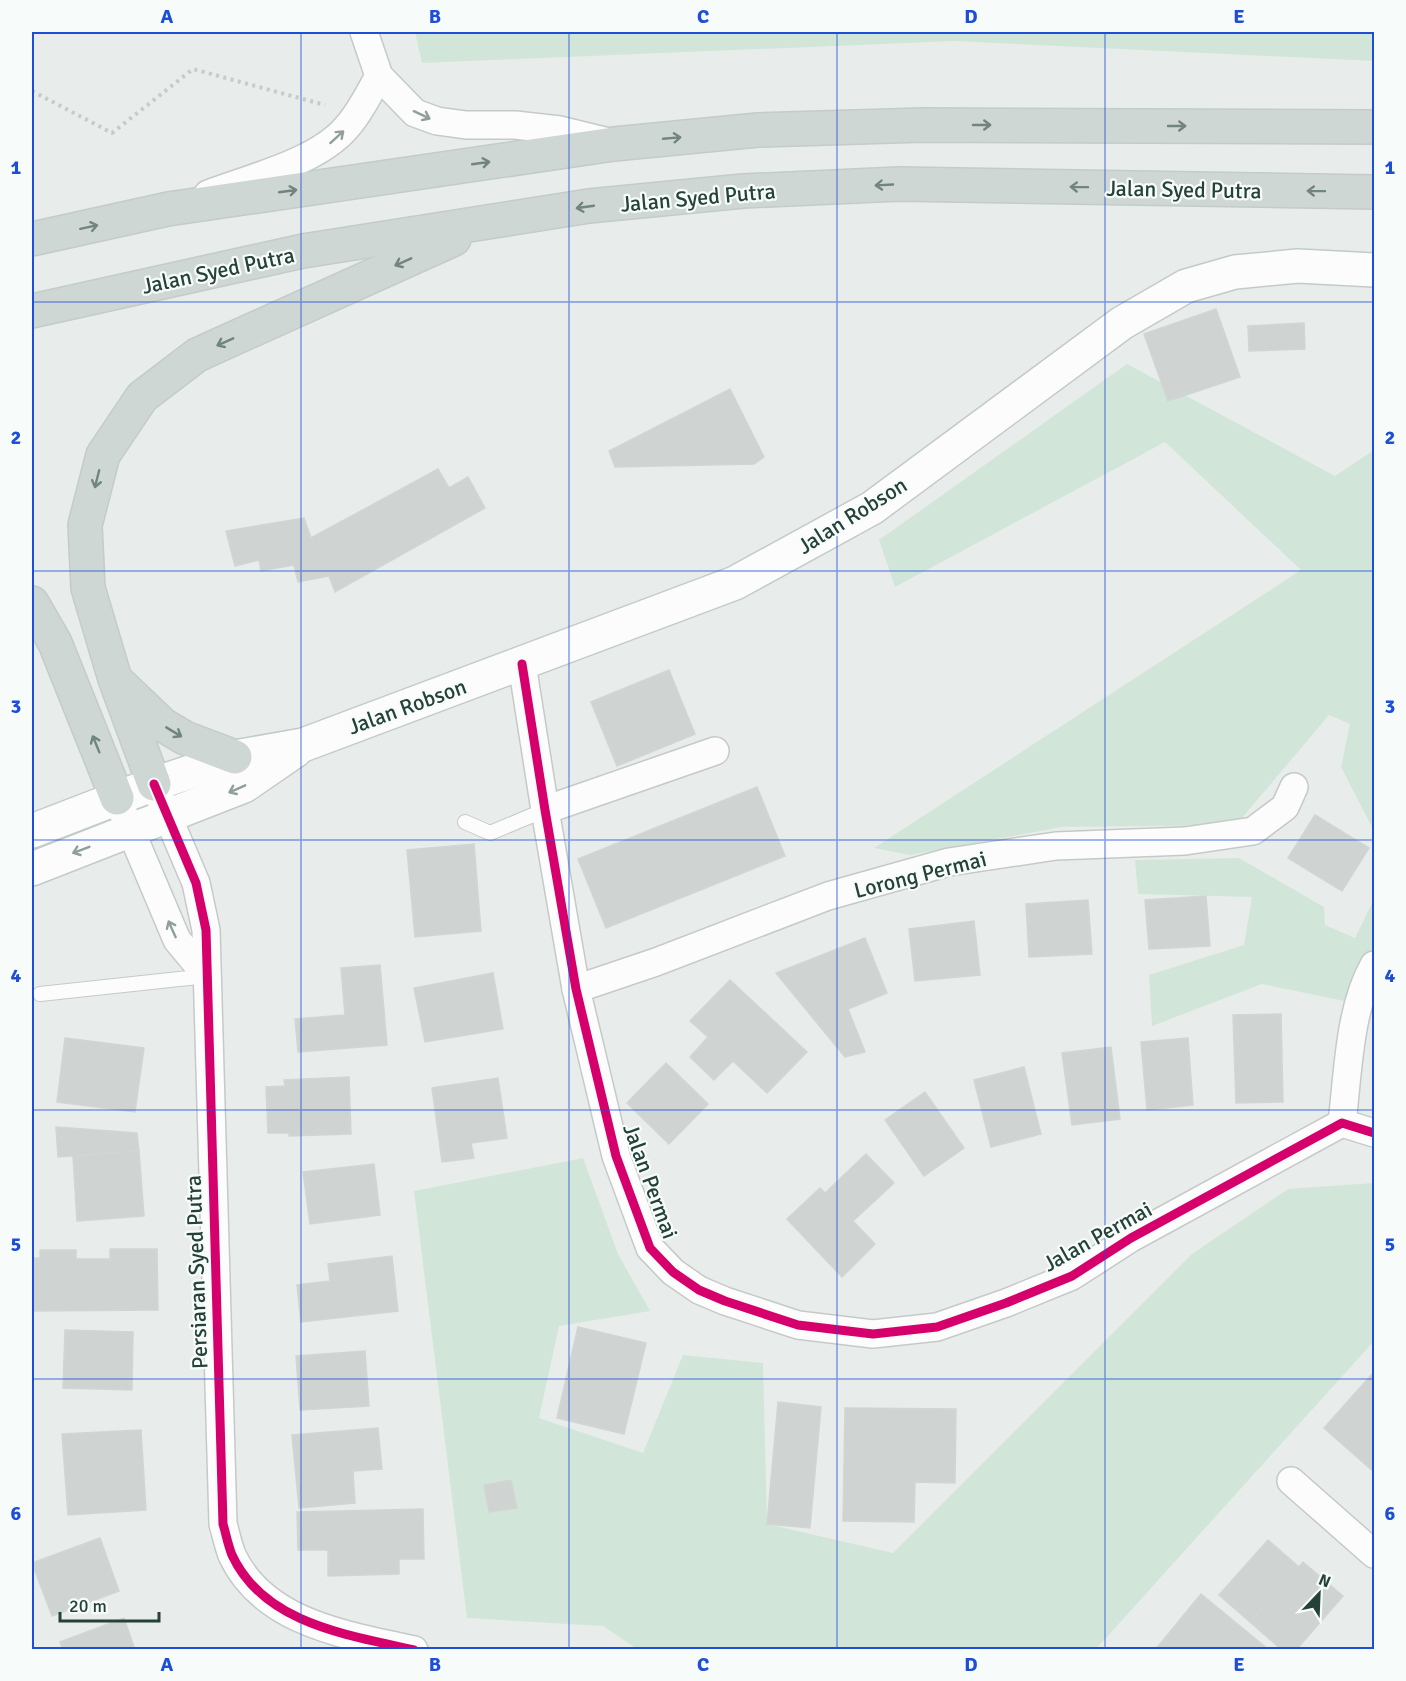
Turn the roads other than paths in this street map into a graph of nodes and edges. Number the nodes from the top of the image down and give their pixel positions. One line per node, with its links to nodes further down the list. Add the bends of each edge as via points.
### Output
1 (365, 37): 2 (street)
2 (379, 76): 4 (street, one-way to 4, via 415,113 437,121 560,130); 6 (street, one-way to 2, via 326,147 347,128)
3 (1374, 127): 4 (main road, one-way to 3, via 758,130 923,125)
4 (614, 144): 6 (main road, one-way to 4)
5 (1374, 192): 7 (main road, Jalan Syed Putra, one-way to 7, via 899,184 732,192)
6 (168, 209): 8 (main road, one-way to 6)
7 (494, 220): 10 (main road, Jalan Syed Putra, via 303,251); 13 (main road, one-way to 13, via 197,354 142,397 103,455 85,525 88,588)
8 (32, 239)
9 (1374, 270): 12 (main road, Jalan Robson, via 1298,266 1235,272 1186,286 1122,323 862,514 735,583)
10 (32, 311)
11 (32, 603): 19 (main road, one-way to 11, via 55,643)
12 (522, 664): 14 (main road, Jalan Robson); 20 (street, Jalan Permai)
13 (115, 679): 16 (main road, one-way to 16, via 163,725); 17 (main road)
14 (303, 745): 16 (main road, Jalan Robson); 21 (main road, Jalan Robson, one-way to 21, via 244,786)
15 (715, 751): 20 (street)
16 (235, 758): 17 (main road, Jalan Robson)
17 (154, 784): 19 (main road, Jalan Robson); 21 (street, Persiaran Syed Putra)
18 (1294, 787): 28 (street, Lorong Permai, via 1285,807 1253,831 1185,841 1056,846 949,862 828,896)
19 (117, 798): 23 (main road, Jalan Robson); 24 (street)
20 (545, 810): 22 (lane, via 490,833); 28 (street, Jalan Permai)
21 (168, 818): 24 (main road, Jalan Robson); 27 (street, Persiaran Syed Putra, via 196,883 206,930)
22 (465, 822)
23 (32, 831)
24 (131, 832): 25 (main road, Jalan Robson, one-way to 25); 27 (street, one-way to 24, via 177,940)
25 (32, 869)
26 (1374, 964): 30 (street, via 1351,1039)
27 (207, 975): 29 (lane); 34 (street, Persiaran Syed Putra, via 223,1524 232,1555 270,1601 296,1616 338,1633)
28 (576, 989): 30 (street, Jalan Permai, via 616,1156 650,1248 673,1272 699,1290 798,1325 873,1334 937,1327 1006,1303 1072,1276 1131,1238)
29 (40, 994)
30 (1342, 1124): 31 (street)
31 (1374, 1133)
32 (1291, 1481): 33 (street)
33 (1374, 1554)
34 (414, 1650)

